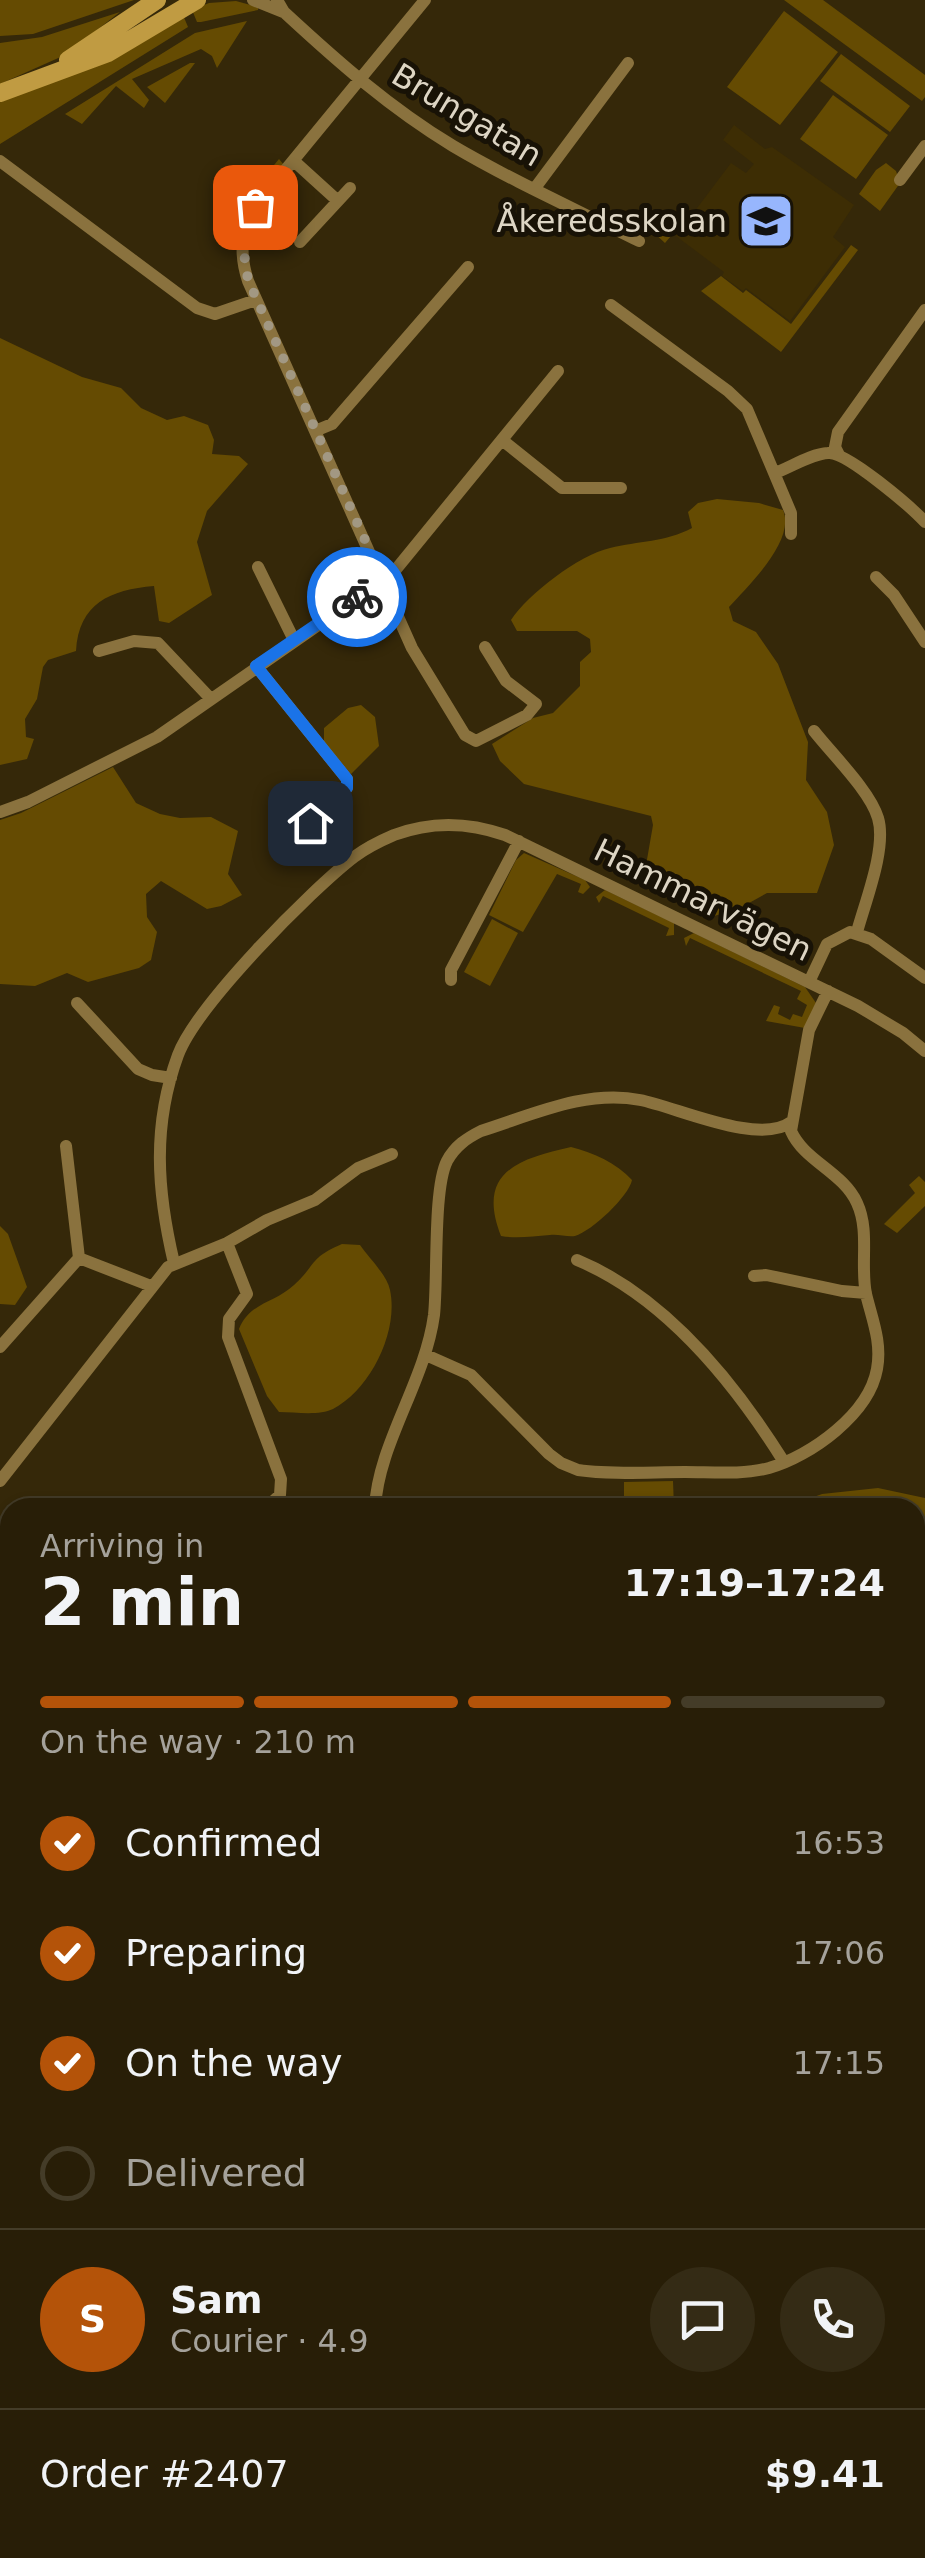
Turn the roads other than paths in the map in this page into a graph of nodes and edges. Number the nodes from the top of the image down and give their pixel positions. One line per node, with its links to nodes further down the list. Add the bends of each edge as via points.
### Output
1 (157, 0): 7 (street)
2 (197, 0): 7 (street, via 108,53)
3 (253, 0): 5 (street, Brungatan)
4 (424, 0): 8 (street)
5 (280, 6): 8 (street, Brungatan)
6 (628, 63): 15 (street)
7 (39, 80): 9 (street)
8 (360, 82): 12 (street); 15 (street, Brungatan, via 455,148)
9 (0, 93)
10 (925, 146): 13 (street)
11 (0, 161): 20 (street, via 196,308 223,313)
12 (295, 162): 16 (street); 20 (street, via 244,229 241,254)
13 (900, 180)
14 (350, 188): 16 (street)
15 (535, 188): 18 (street, Brungatan)
16 (338, 201): 17 (street)
17 (300, 242)
18 (639, 242)
19 (468, 267): 24 (street, via 332,424)
20 (256, 300): 24 (street)
21 (611, 305): 27 (street, via 739,401)
22 (925, 310): 26 (street, via 842,426 835,439)
23 (558, 371): 25 (street)
24 (315, 431): 33 (street)
25 (502, 440): 28 (street, via 562,488); 33 (street, via 404,564)
26 (839, 455): 27 (street, via 827,453); 29 (street)
27 (775, 473): 30 (street, via 792,513)
28 (620, 488)
29 (924, 517)
30 (791, 534)
31 (258, 566): 34 (street)
32 (876, 577): 35 (street)
33 (383, 580): 34 (street); 36 (street, via 425,670 465,735 476,741 536,704 506,681)
34 (294, 640): 38 (street)
35 (925, 642)
36 (485, 647)
37 (99, 651): 39 (street, via 134,640 158,643)
38 (256, 666): 39 (street); 42 (street, via 347,779 347,788)
39 (211, 700): 41 (street, via 124,756)
40 (814, 730): 44 (street, via 880,821)
41 (0, 812)
42 (310, 823)
43 (518, 841): 46 (street); 47 (street, Hammarvägen); 51 (street, Hammarvägen, via 446,824 397,834 365,850 248,960 184,1042)
44 (857, 932): 45 (street); 47 (street, via 827,944)
45 (925, 978)
46 (450, 980)
47 (808, 982): 48 (street, Hammarvägen)
48 (828, 991): 50 (street, Hammarvägen); 52 (street, via 809,1030)
49 (77, 1003): 51 (street, via 138,1069)
50 (925, 1051)
51 (171, 1078): 58 (street, via 158,1176)
52 (791, 1122): 61 (street, via 798,1144 840,1180 859,1208); 63 (street, via 749,1128 640,1100 600,1097 466,1138 442,1175)
53 (66, 1146): 56 (street)
54 (392, 1154): 55 (street)
55 (227, 1243): 58 (street); 66 (street, via 247,1294 229,1320 228,1337 282,1479)
56 (79, 1258): 60 (street); 62 (street)
57 (577, 1260): 64 (street, via 611,1277 686,1335)
58 (174, 1264): 60 (street)
59 (754, 1276): 61 (street)
60 (151, 1286): 65 (street)
61 (866, 1293): 64 (street, via 878,1346 872,1386 848,1418)
62 (0, 1347)
63 (426, 1354): 64 (street, via 472,1375 561,1464 578,1470 741,1472); 67 (street)
64 (784, 1462)
65 (0, 1481)
66 (277, 1498)
67 (378, 1498)

